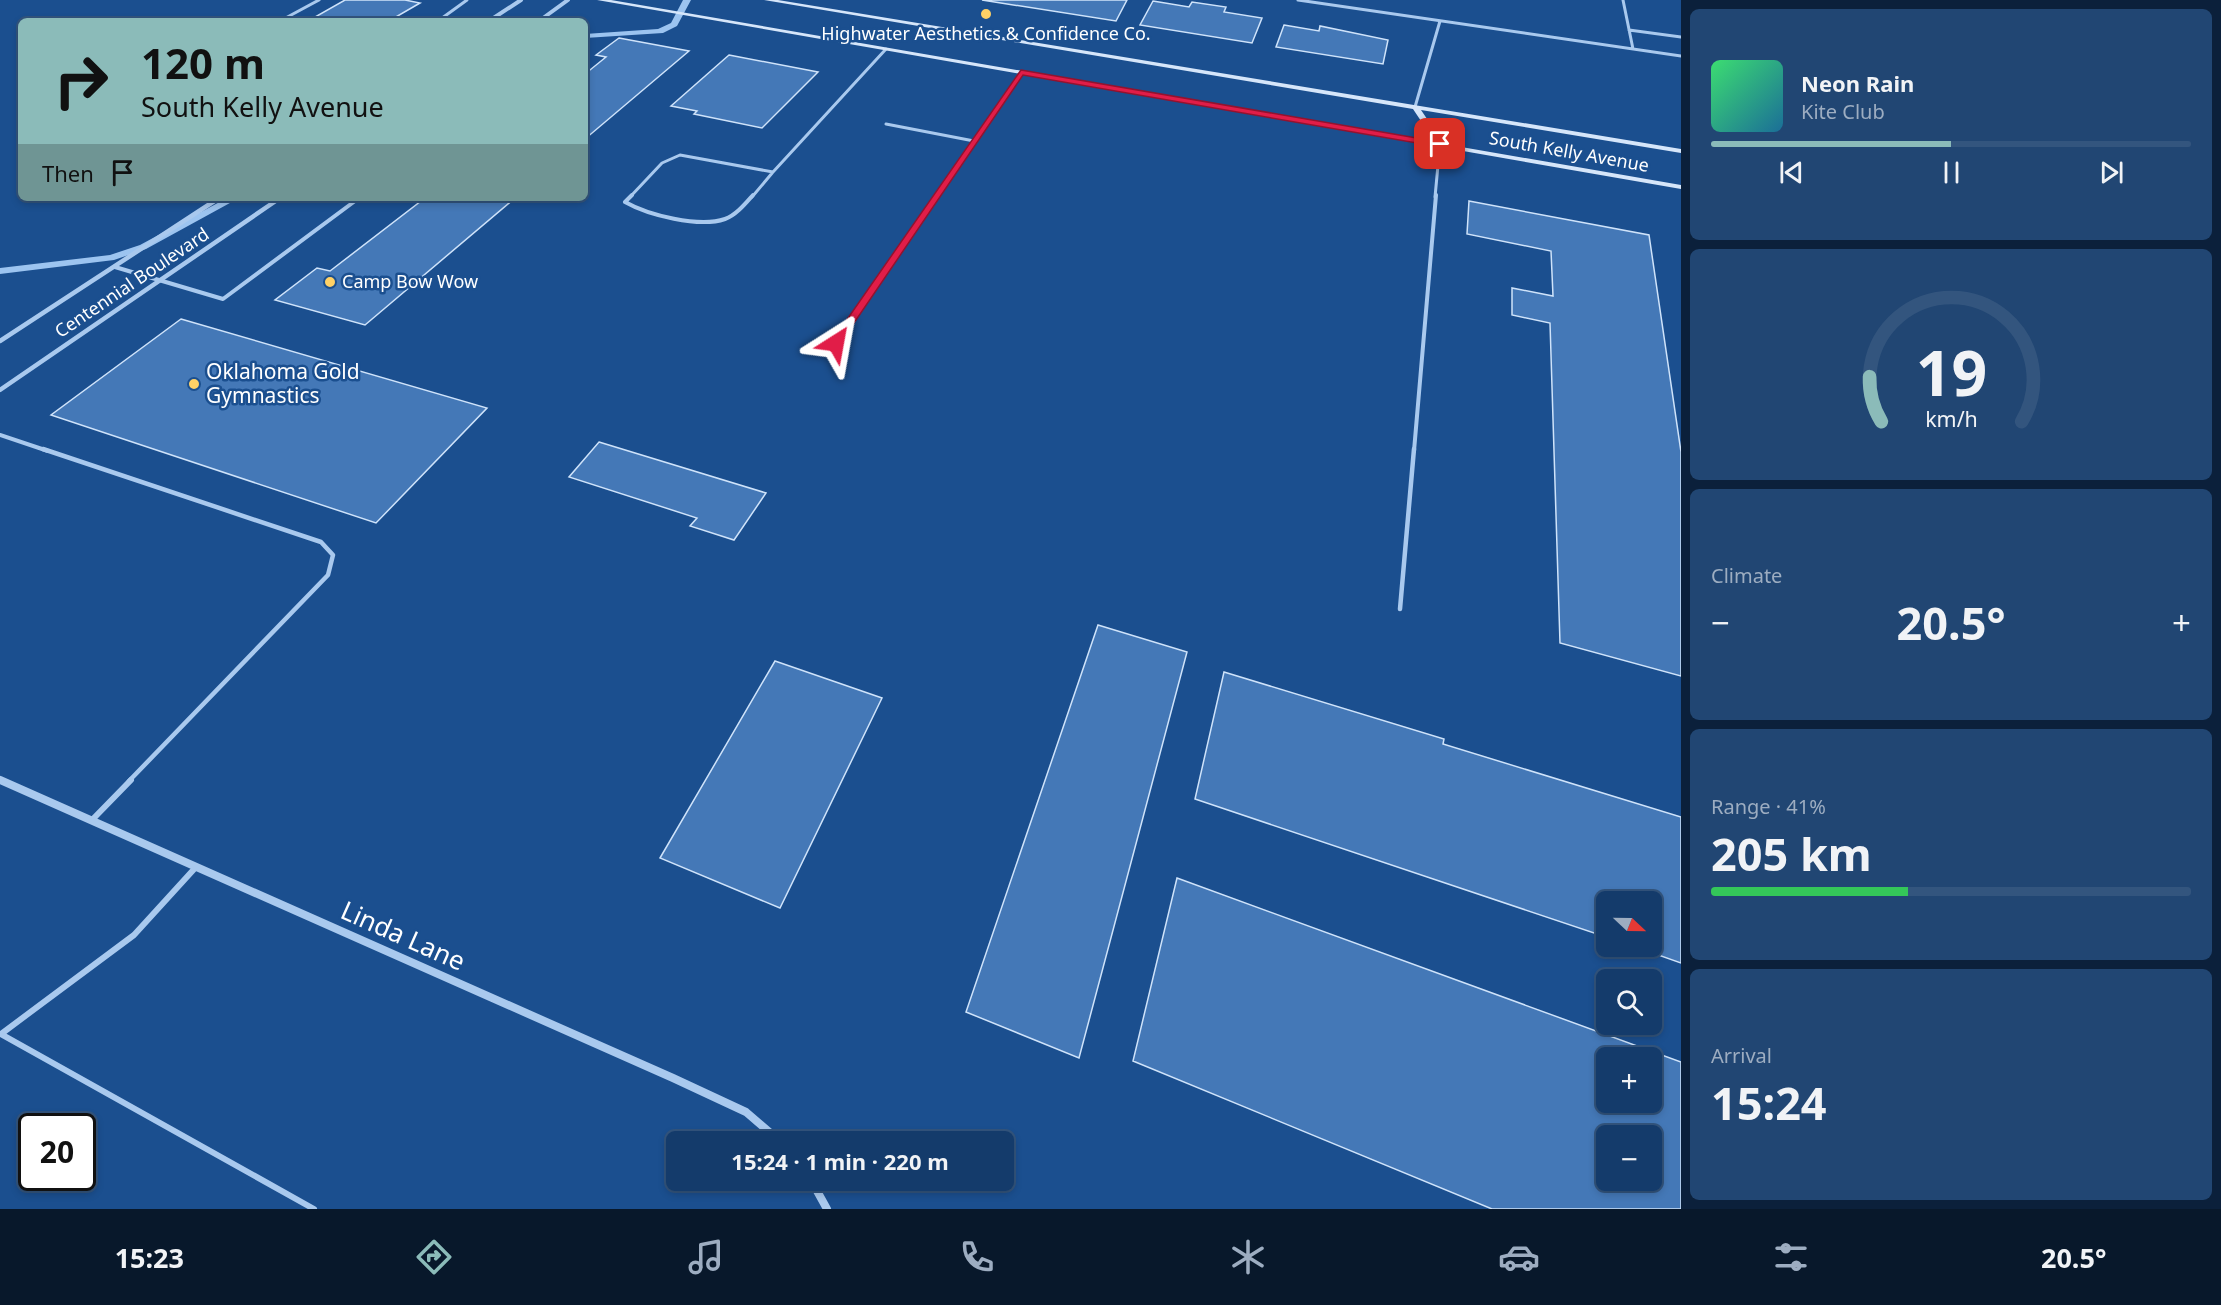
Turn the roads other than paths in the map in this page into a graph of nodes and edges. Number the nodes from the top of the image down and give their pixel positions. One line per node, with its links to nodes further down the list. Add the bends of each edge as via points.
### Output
1 (319, 0): 9 (lane)
2 (467, 0): 10 (lane)
3 (521, 0): 11 (street)
4 (568, 0): 12 (street)
5 (600, 0): 17 (main road, South Kelly Avenue)
6 (767, 0): 20 (main road, South Kelly Avenue)
7 (1298, 0): 13 (lane)
8 (1623, 0): 14 (lane)
9 (286, 18)
10 (442, 18)
11 (494, 18)
12 (543, 18)
13 (1440, 21): 16 (lane); 20 (lane)
14 (1629, 30): 15 (lane); 16 (lane)
15 (1681, 37)
16 (1633, 49): 18 (lane)
17 (886, 50): 19 (main road, South Kelly Avenue); 25 (lane)
18 (1681, 56)
19 (1021, 73): 22 (lane); 23 (main road, South Kelly Avenue)
20 (1415, 107): 23 (main road); 24 (main road, South Kelly Avenue)
21 (886, 124): 22 (lane)
22 (974, 141): 33 (lane)
23 (1440, 144): 26 (main road, South Kelly Avenue); 36 (lane)
24 (1681, 151)
25 (773, 172): 25 (lane, via 734,214 724,219 698,221 642,210 625,201 662,163 680,155)
26 (1681, 187)
27 (214, 201): 30 (street, Centennial Boulevard)
28 (276, 201): 31 (street, Centennial Boulevard)
29 (355, 201): 31 (lane, via 223,299)
30 (114, 267): 31 (lane); 32 (street, Centennial Boulevard)
31 (160, 280): 34 (street, Centennial Boulevard)
32 (0, 341)
33 (836, 343)
34 (0, 390)
35 (0, 435): 38 (lane, via 321,542 333,555 328,575)
36 (1400, 609)
37 (0, 780): 38 (street, Linda Lane)
38 (92, 820): 39 (street, Linda Lane)
39 (196, 867): 40 (lane, via 134,934); 41 (street, Linda Lane, via 673,1078 746,1113)
40 (1, 1035): 43 (lane)
41 (768, 1131)
42 (817, 1191): 44 (street)
43 (314, 1209)
44 (826, 1209)

